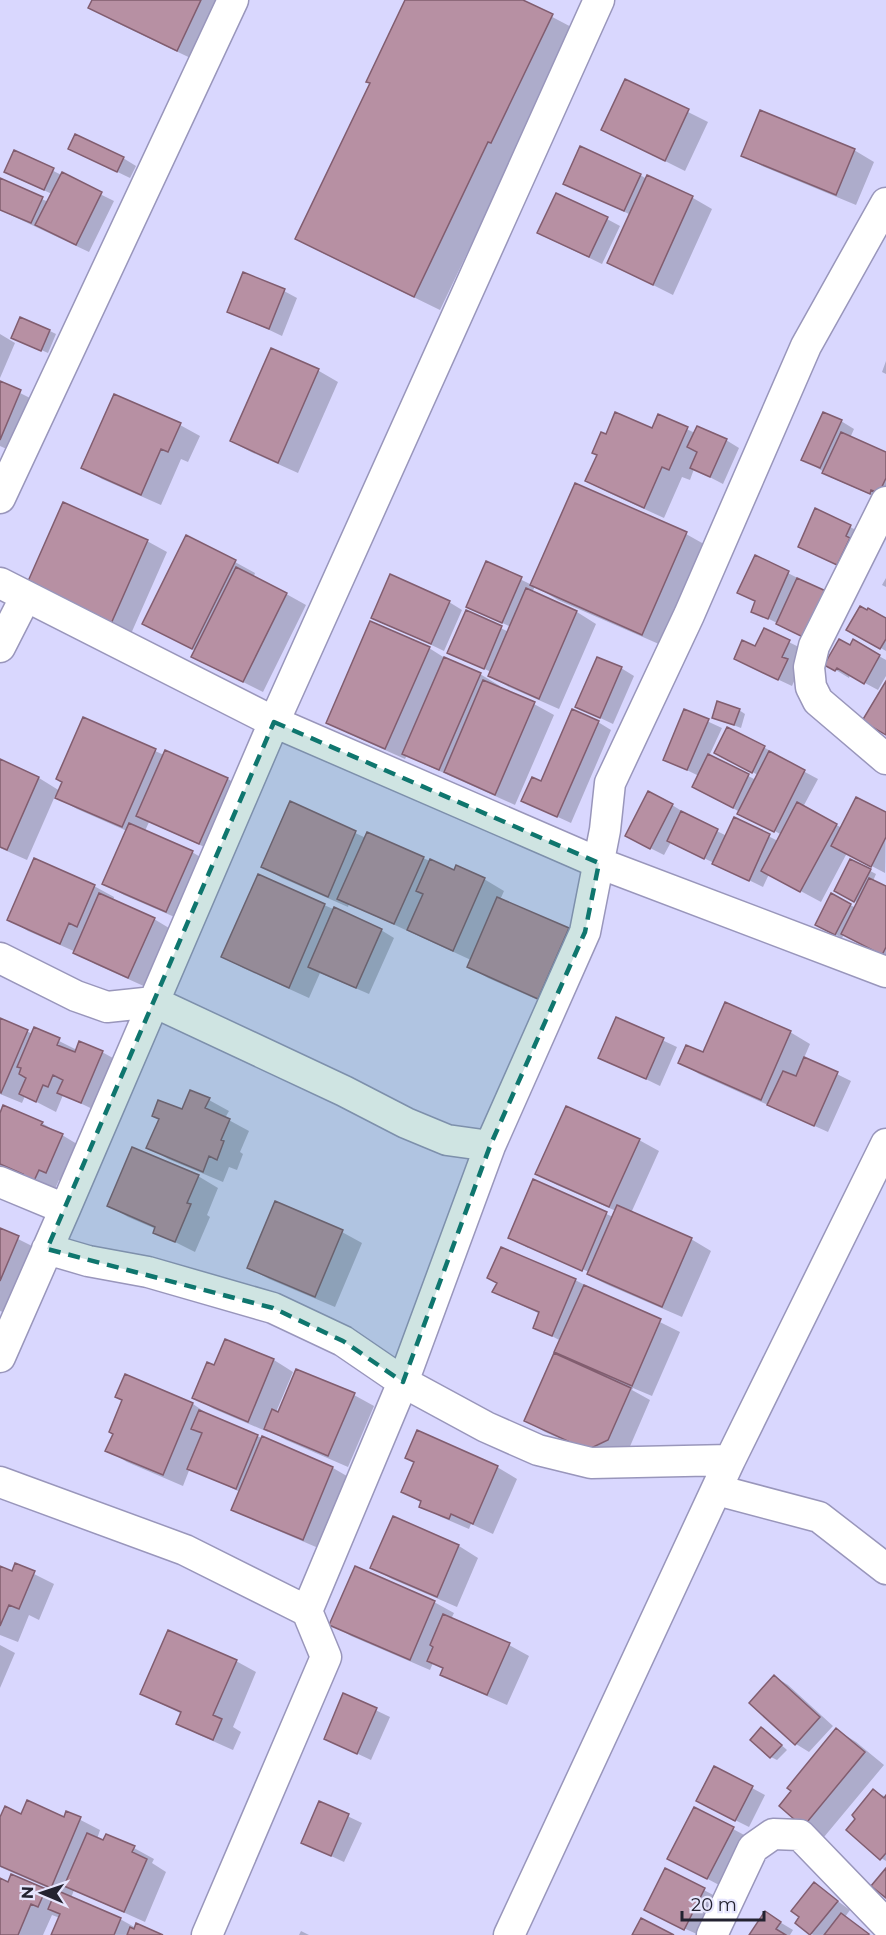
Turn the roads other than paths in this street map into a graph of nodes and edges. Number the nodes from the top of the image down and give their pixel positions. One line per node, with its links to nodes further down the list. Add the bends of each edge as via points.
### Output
1 (233, 0): 4 (street)
2 (599, 0): 9 (street)
3 (886, 203): 11 (street, via 806,346 689,615 610,783)
4 (0, 498)
5 (886, 502): 10 (street, via 813,646 809,667 811,687 818,701)
6 (0, 583): 7 (street)
7 (26, 596): 8 (street); 9 (street)
8 (0, 647)
9 (274, 722): 11 (street); 14 (street)
10 (886, 759)
11 (599, 863): 13 (street); 16 (street, via 585,932)
12 (0, 958): 14 (street, via 107,1007)
13 (886, 972)
14 (154, 1002): 16 (street, via 437,1136); 18 (street)
15 (886, 1144): 22 (street)
16 (490, 1146): 21 (street)
17 (0, 1182): 18 (street)
18 (65, 1209): 19 (street)
19 (47, 1249): 20 (street); 21 (street, via 148,1272 273,1308 343,1341)
20 (0, 1357)
21 (403, 1382): 22 (street, via 486,1426 538,1450 567,1458 591,1463); 26 (street)
22 (730, 1460): 24 (street)
23 (0, 1482): 26 (street, via 185,1550)
24 (717, 1490): 25 (street, via 819,1517); 29 (street)
25 (886, 1569)
26 (307, 1611): 28 (street, via 326,1657)
27 (886, 1924): 30 (street, via 801,1835 773,1834 753,1848)
28 (207, 1935)
29 (510, 1935)
30 (712, 1935)

